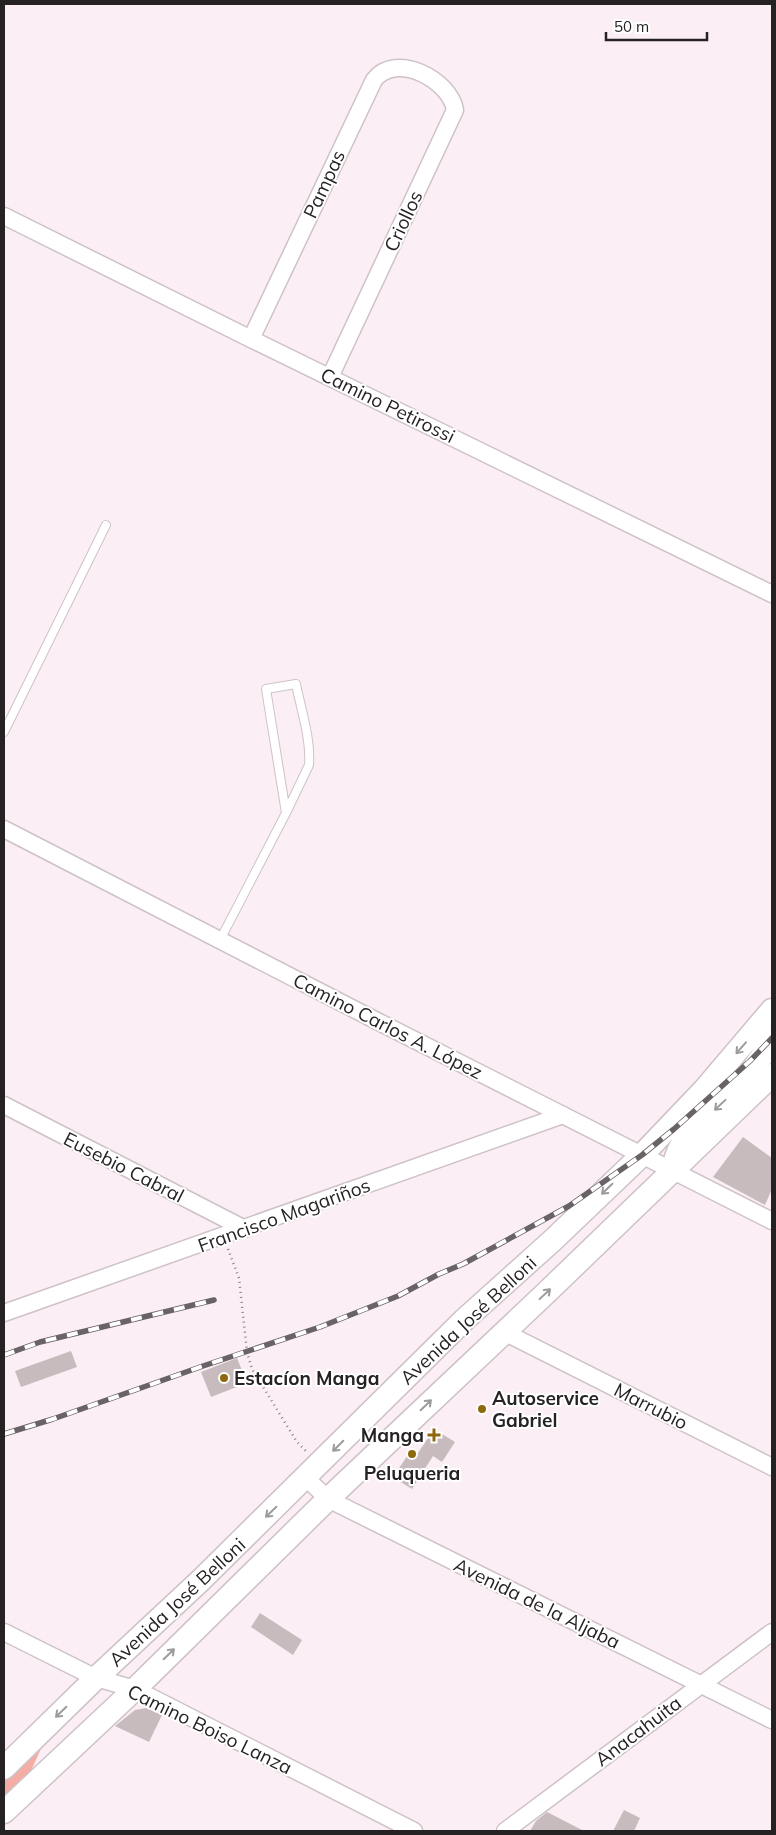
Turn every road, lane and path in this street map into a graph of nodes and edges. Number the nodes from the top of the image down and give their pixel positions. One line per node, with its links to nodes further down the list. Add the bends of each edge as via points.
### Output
1 (424, 74): 3 (street, Pampas, via 406,68 388,69 374,80); 4 (street, Criollos, via 439,84 454,102 455,110)
2 (4, 216): 3 (street, Camino Petirossi)
3 (251, 339): 4 (street, Camino Petirossi)
4 (330, 377): 6 (street, Camino Petirossi)
5 (106, 525): 7 (lane)
6 (772, 594)
7 (4, 732)
8 (286, 813): 8 (lane, via 266,689 296,684 310,758); 10 (lane)
9 (4, 829): 10 (street, Camino Carlos A. López)
10 (220, 940): 15 (street, Camino Carlos A. López)
11 (772, 1010): 16 (main road, Avenida José Belloni, one-way to 16, via 704,1090)
12 (772, 1040): 17 (main road, one-way to 17, via 749,1076 685,1138 676,1153)
13 (772, 1075): 17 (main road, Avenida José Belloni)
14 (4, 1106): 19 (street, Eusebio Cabral)
15 (563, 1115): 16 (street, Camino Carlos A. López); 19 (street, Francisco Magariños)
16 (642, 1155): 17 (street, Camino Carlos A. López); 21 (main road, via 648,1175 645,1184 578,1245); 26 (main road, Avenida José Belloni, one-way to 26, via 464,1320)
17 (672, 1171): 18 (street, Camino Carlos A. López); 21 (main road, Avenida José Belloni)
18 (772, 1221)
19 (245, 1229): 20 (street, Francisco Magariños)
20 (223, 1236): 22 (street, Francisco Magariños); 24 (path, via 239,1278 247,1352 252,1369)
21 (565, 1274): 23 (main road, Avenida José Belloni, one-way to 21)
22 (4, 1313)
23 (504, 1332): 25 (street, Marrubio); 27 (main road, Avenida José Belloni, one-way to 23)
24 (297, 1442)
25 (772, 1466)
26 (306, 1478): 27 (street, Avenida de la Aljaba); 28 (main road, Avenida José Belloni, one-way to 28)
27 (328, 1499): 32 (street, Avenida de la Aljaba); 33 (main road, Avenida José Belloni, one-way to 27)
28 (201, 1580): 31 (main road, Avenida José Belloni); 33 (main road, via 191,1607 127,1670 126,1676)
29 (4, 1632): 31 (street, Camino Boiso Lanza)
30 (772, 1632): 32 (street, Anacahuita)
31 (96, 1678): 33 (street, Camino Boiso Lanza); 35 (main road, via 104,1687 102,1702 64,1738); 36 (main road, Avenida José Belloni, one-way to 36)
32 (701, 1684): 34 (street, Avenida de la Aljaba); 39 (street, Anacahuita)
33 (134, 1689): 35 (main road, Avenida José Belloni); 38 (street, Camino Boiso Lanza)
34 (772, 1720)
35 (51, 1767): 37 (main road, Avenida José Belloni)
36 (4, 1768)
37 (4, 1812)
38 (414, 1831)
39 (505, 1831)

